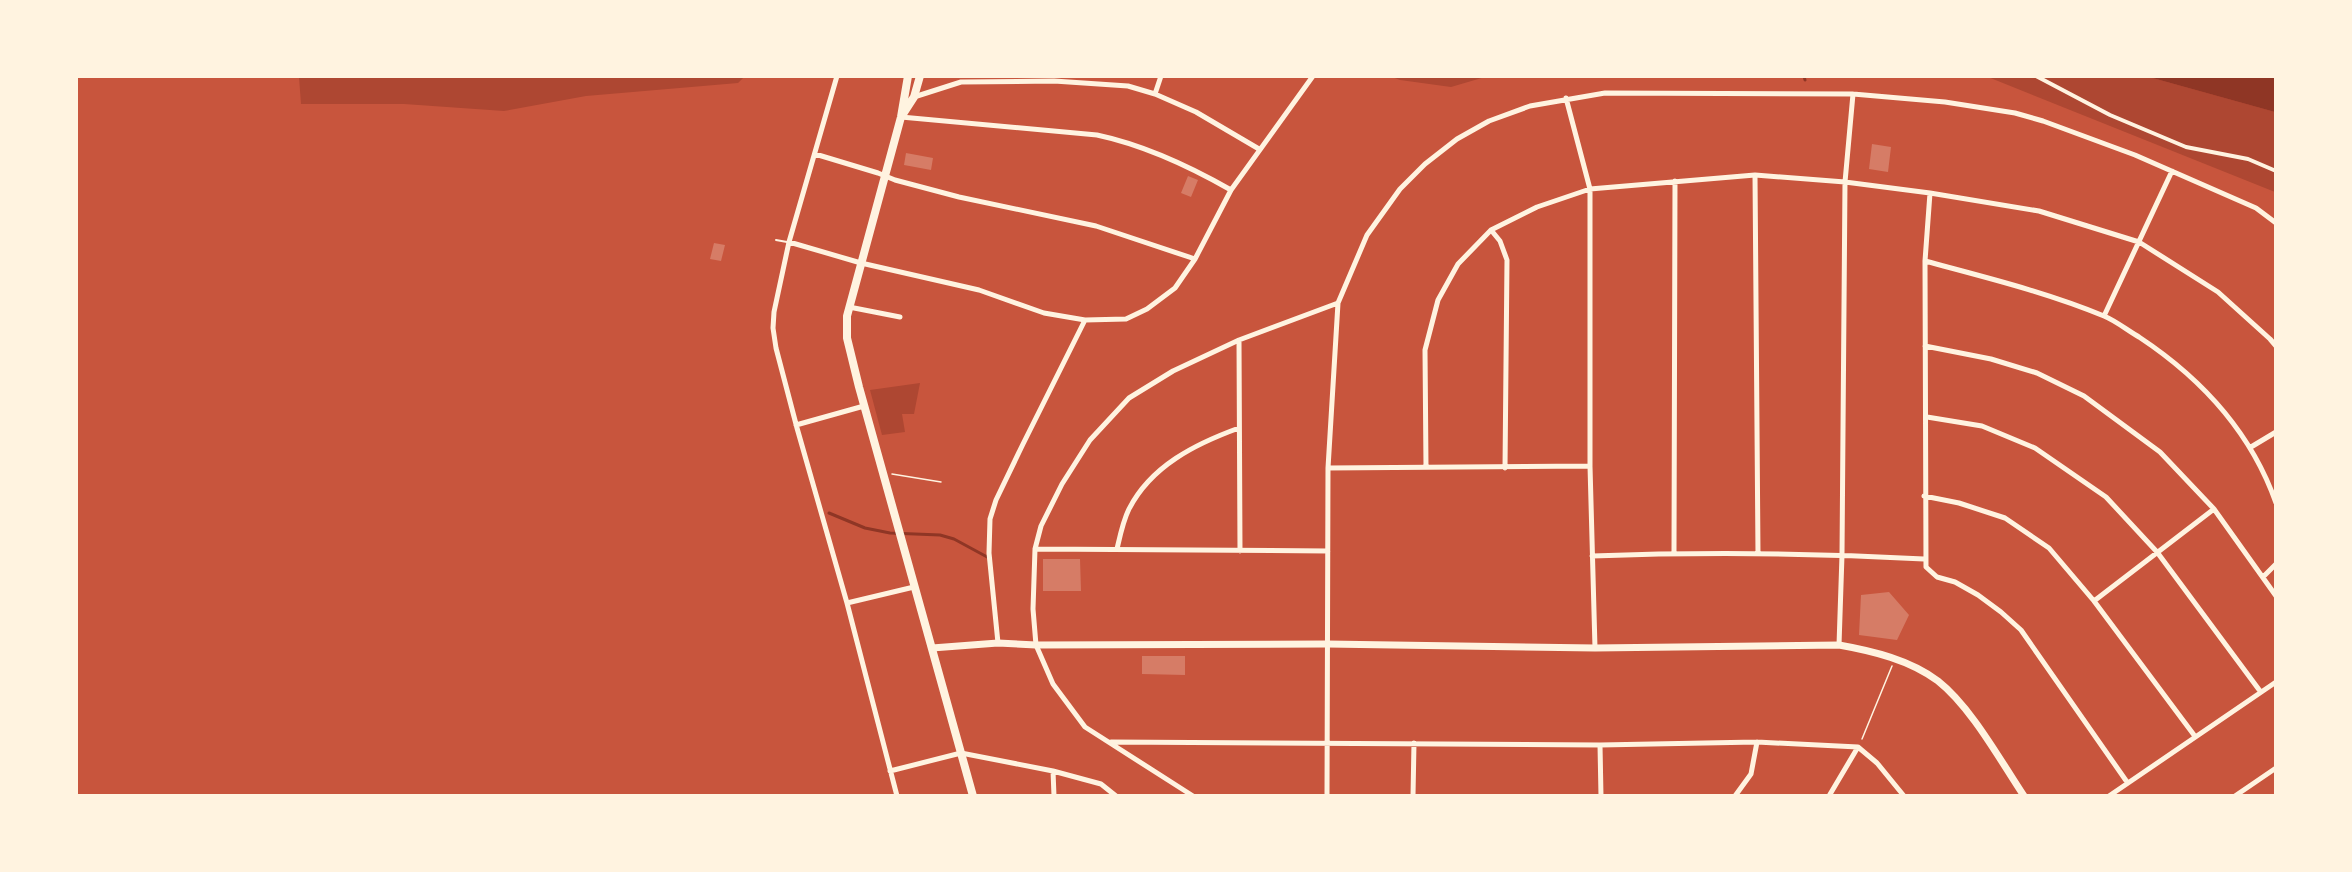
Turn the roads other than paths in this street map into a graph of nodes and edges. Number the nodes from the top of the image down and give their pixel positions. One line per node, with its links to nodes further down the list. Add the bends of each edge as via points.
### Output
1 (837, 76): 14 (street)
2 (1161, 76): 8 (street)
3 (1313, 76): 13 (street)
4 (2036, 76): 16 (street, via 2109,115 2186,147 2248,159)
5 (908, 77): 12 (main road)
6 (919, 78): 10 (main road)
7 (986, 79): 8 (street, via 1104,83); 10 (street, via 961,82)
8 (1155, 94): 13 (street)
9 (1853, 94): 11 (street, via 1605,93); 15 (street, via 2015,113 2135,154); 20 (street)
10 (914, 98): 12 (main road)
11 (1566, 98): 21 (street); 32 (street, via 1489,121 1425,164 1400,189 1367,235)
12 (901, 117): 18 (main road); 22 (street, via 1113,138 1187,166)
13 (1259, 148): 22 (street)
14 (815, 154): 18 (street); 27 (street)
15 (2172, 171): 24 (street, via 2256,208); 28 (street)
16 (2276, 171)
17 (1755, 175): 19 (street); 20 (street); 59 (street)
18 (885, 176): 29 (street, via 958,197 1096,226); 31 (main road)
19 (1674, 181): 21 (street); 58 (street)
20 (1845, 182): 23 (street); 60 (street)
21 (1590, 189): 25 (street, via 1537,207); 46 (street)
22 (1231, 190): 29 (street)
23 (1930, 193): 28 (street, via 2039,211); 30 (street)
24 (2276, 223)
25 (1491, 230): 47 (street, via 1458,264 1438,300 1425,350); 49 (street, via 1507,260)
26 (776, 240): 27 (lane)
27 (789, 242): 31 (street); 42 (street, via 773,328)
28 (2139, 242): 34 (street); 39 (street, via 2218,292)
29 (1194, 259): 36 (street, via 1175,288 1148,309 1126,319)
30 (1924, 261): 34 (street); 38 (street)
31 (861, 263): 33 (main road); 36 (street, via 979,290 1044,313)
32 (1338, 303): 37 (street); 48 (street)
33 (849, 307): 35 (street); 40 (main road, via 847,334)
34 (2104, 316): 45 (street, via 2162,353 2208,393)
35 (900, 317)
36 (1085, 320): 69 (street, via 990,519 989,553)
37 (1239, 340): 43 (street); 53 (street, via 1173,371 1128,398 1090,440 1062,484 1041,526)
38 (1925, 346): 41 (street); 52 (street, via 2037,373 2084,396 2160,452)
39 (2276, 346)
40 (864, 406): 42 (street); 65 (main road)
41 (1927, 417): 50 (street); 57 (street, via 1982,426 2035,448 2106,497)
42 (796, 425): 68 (street)
43 (1239, 428): 54 (street, via 1179,455 1144,485 1128,510); 55 (street)
44 (2276, 432): 45 (street)
45 (2251, 447): 51 (street)
46 (1590, 466): 49 (street); 61 (street)
47 (1426, 467): 48 (street); 49 (street)
48 (1328, 468): 56 (street)
49 (1505, 468)
50 (1924, 496): 62 (street); 67 (street, via 2006,518 2049,548)
51 (2276, 503)
52 (2214, 509): 57 (street); 64 (street)
53 (1035, 549): 54 (street); 71 (street)
54 (1117, 549): 55 (street)
55 (1240, 551): 56 (street)
56 (1328, 551): 70 (street)
57 (2157, 552): 67 (street); 76 (street)
58 (1674, 553): 59 (street); 61 (street)
59 (1758, 554): 60 (street)
60 (1842, 555): 62 (street); 72 (street)
61 (1592, 556): 74 (street)
62 (1924, 559): 88 (street, via 1930,573 1978,595 2020,630)
63 (2276, 564): 64 (street)
64 (2263, 577): 66 (street)
65 (914, 586): 68 (street); 73 (main road)
66 (2276, 596)
67 (2094, 601): 77 (street)
68 (847, 603): 86 (street)
69 (998, 643): 71 (street); 73 (street)
70 (1327, 644): 71 (street); 74 (street); 80 (street)
71 (1036, 645): 78 (street, via 1059,693 1085,726)
72 (1839, 645): 74 (street); 100 (street, via 1894,659 1924,672 1946,688)
73 (932, 648): 84 (main road)
74 (1595, 648)
75 (2276, 682): 76 (street)
76 (2260, 692): 77 (street)
77 (2194, 735): 88 (street)
78 (1111, 742): 80 (street); 93 (street)
79 (1757, 742): 82 (street); 83 (street); 97 (street, via 1751,774)
80 (1327, 743): 81 (street); 94 (street)
81 (1414, 743): 82 (street); 95 (street)
82 (1600, 745): 96 (street)
83 (1858, 747): 98 (street); 99 (street)
84 (961, 753): 86 (street); 87 (street); 90 (main road)
85 (2276, 768): 102 (street)
86 (890, 771): 89 (street)
87 (1053, 771): 91 (street); 92 (street, via 1101,784)
88 (2127, 783): 101 (street)
89 (897, 795)
90 (973, 795)
91 (1054, 795)
92 (1116, 795)
93 (1193, 795)
94 (1327, 795)
95 (1413, 795)
96 (1601, 795)
97 (1736, 795)
98 (1829, 795)
99 (1904, 795)
100 (2024, 795)
101 (2109, 795)
102 (2235, 795)

